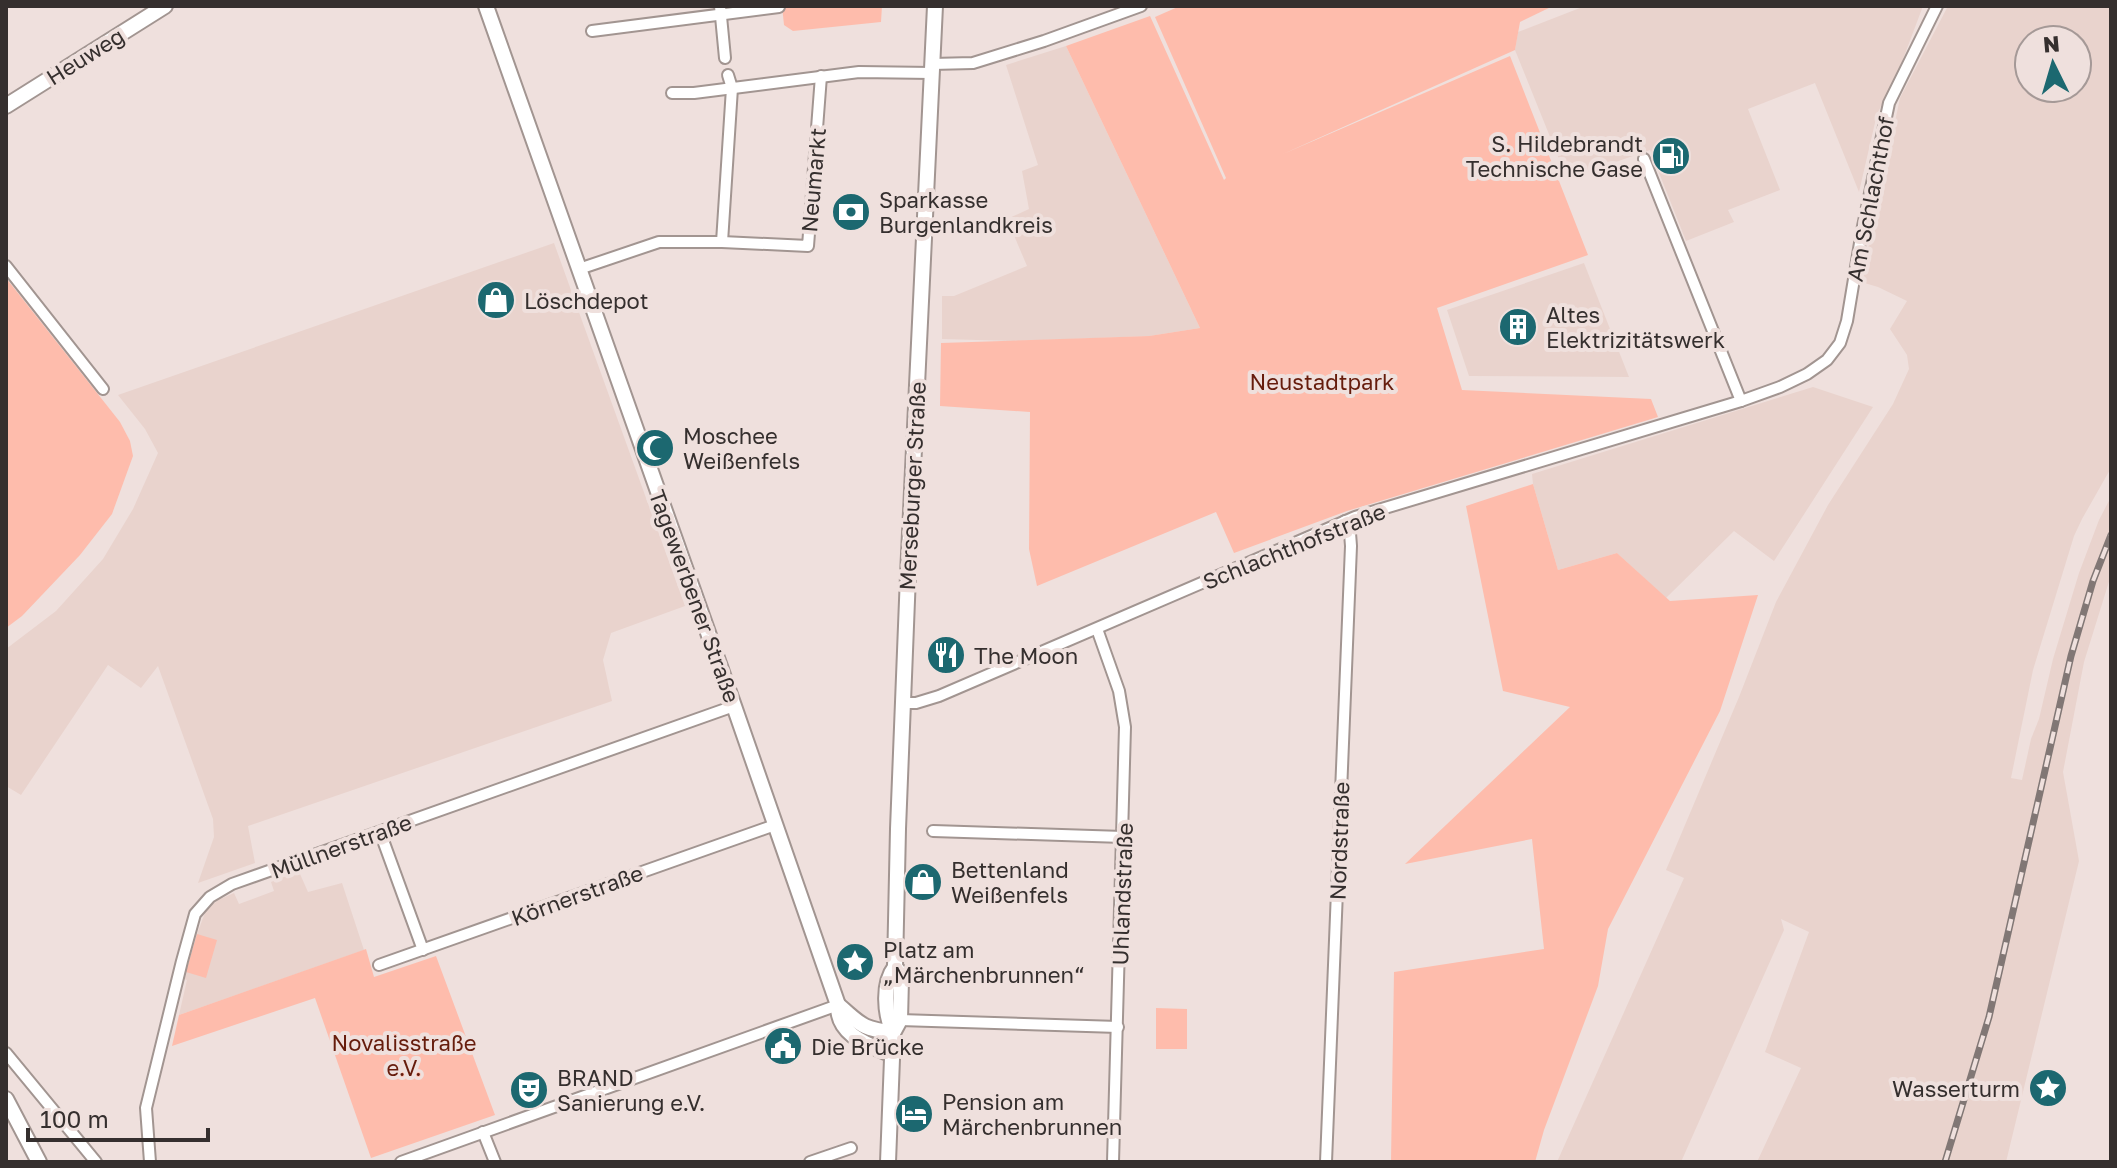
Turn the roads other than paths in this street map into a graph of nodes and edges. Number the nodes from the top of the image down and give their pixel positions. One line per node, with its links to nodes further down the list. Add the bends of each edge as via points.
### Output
1 (165, 6): 16 (street, Heuweg)
2 (486, 6): 20 (street, Tagewerbener Straße)
3 (935, 6): 11 (street, Merseburger Straße)
4 (1141, 6): 8 (street)
5 (1937, 6): 21 (street, Am Schlachthof, via 1889,103 1844,334 1827,360)
6 (779, 7): 7 (street)
7 (720, 10): 9 (street); 10 (street)
8 (1121, 10): 11 (street, via 973,63)
9 (592, 31)
10 (725, 58)
11 (932, 68): 13 (street); 26 (street, Merseburger Straße)
12 (728, 75): 14 (street)
13 (821, 76): 14 (street); 18 (street, Neumarkt, via 808,246)
14 (732, 88): 15 (street); 18 (street)
15 (672, 93)
16 (6, 106)
17 (1644, 159): 23 (street)
18 (722, 242): 20 (street, Neumarkt, via 650,243)
19 (6, 266): 22 (street)
20 (579, 269): 27 (street, Tagewerbener Straße)
21 (1795, 380): 23 (street, Schlachthofstraße)
22 (103, 389)
23 (1741, 401): 24 (street, Schlachthofstraße)
24 (1345, 521): 25 (street, Schlachthofstraße); 50 (street, Nordstraße, via 1351,546)
25 (1097, 629): 26 (street, Schlachthofstraße, via 939,696); 31 (street, Uhlandstraße, via 1119,691 1125,727)
26 (903, 703): 35 (street, Merseburger Straße, via 895,967 889,974 887,1019)
27 (734, 706): 28 (street, Tagewerbener Straße); 30 (street, Müllnerstraße)
28 (775, 825): 32 (street, Körnerstraße); 34 (street, Tagewerbener Straße)
29 (933, 831): 31 (street)
30 (380, 832): 32 (street); 44 (street, Müllnerstraße, via 232,884 195,914 146,1108)
31 (1123, 837): 36 (street, Uhlandstraße)
32 (423, 950): 33 (street, Körnerstraße)
33 (379, 965)
34 (838, 1005): 35 (street, via 862,1026); 38 (street, Tagewerbener Straße, via 840,1019 853,1036); 40 (street)
35 (896, 1027): 36 (street); 38 (street, Merseburger Straße)
36 (1118, 1027): 49 (street, Uhlandstraße)
37 (6, 1053): 43 (street)
38 (893, 1055): 48 (street, Merseburger Straße)
39 (6, 1099): 42 (street)
40 (483, 1132): 45 (street); 46 (street)
41 (851, 1148): 47 (street)
42 (39, 1162)
43 (96, 1162)
44 (150, 1162)
45 (401, 1162)
46 (495, 1162)
47 (810, 1162)
48 (888, 1162)
49 (1113, 1162)
50 (1326, 1162)

